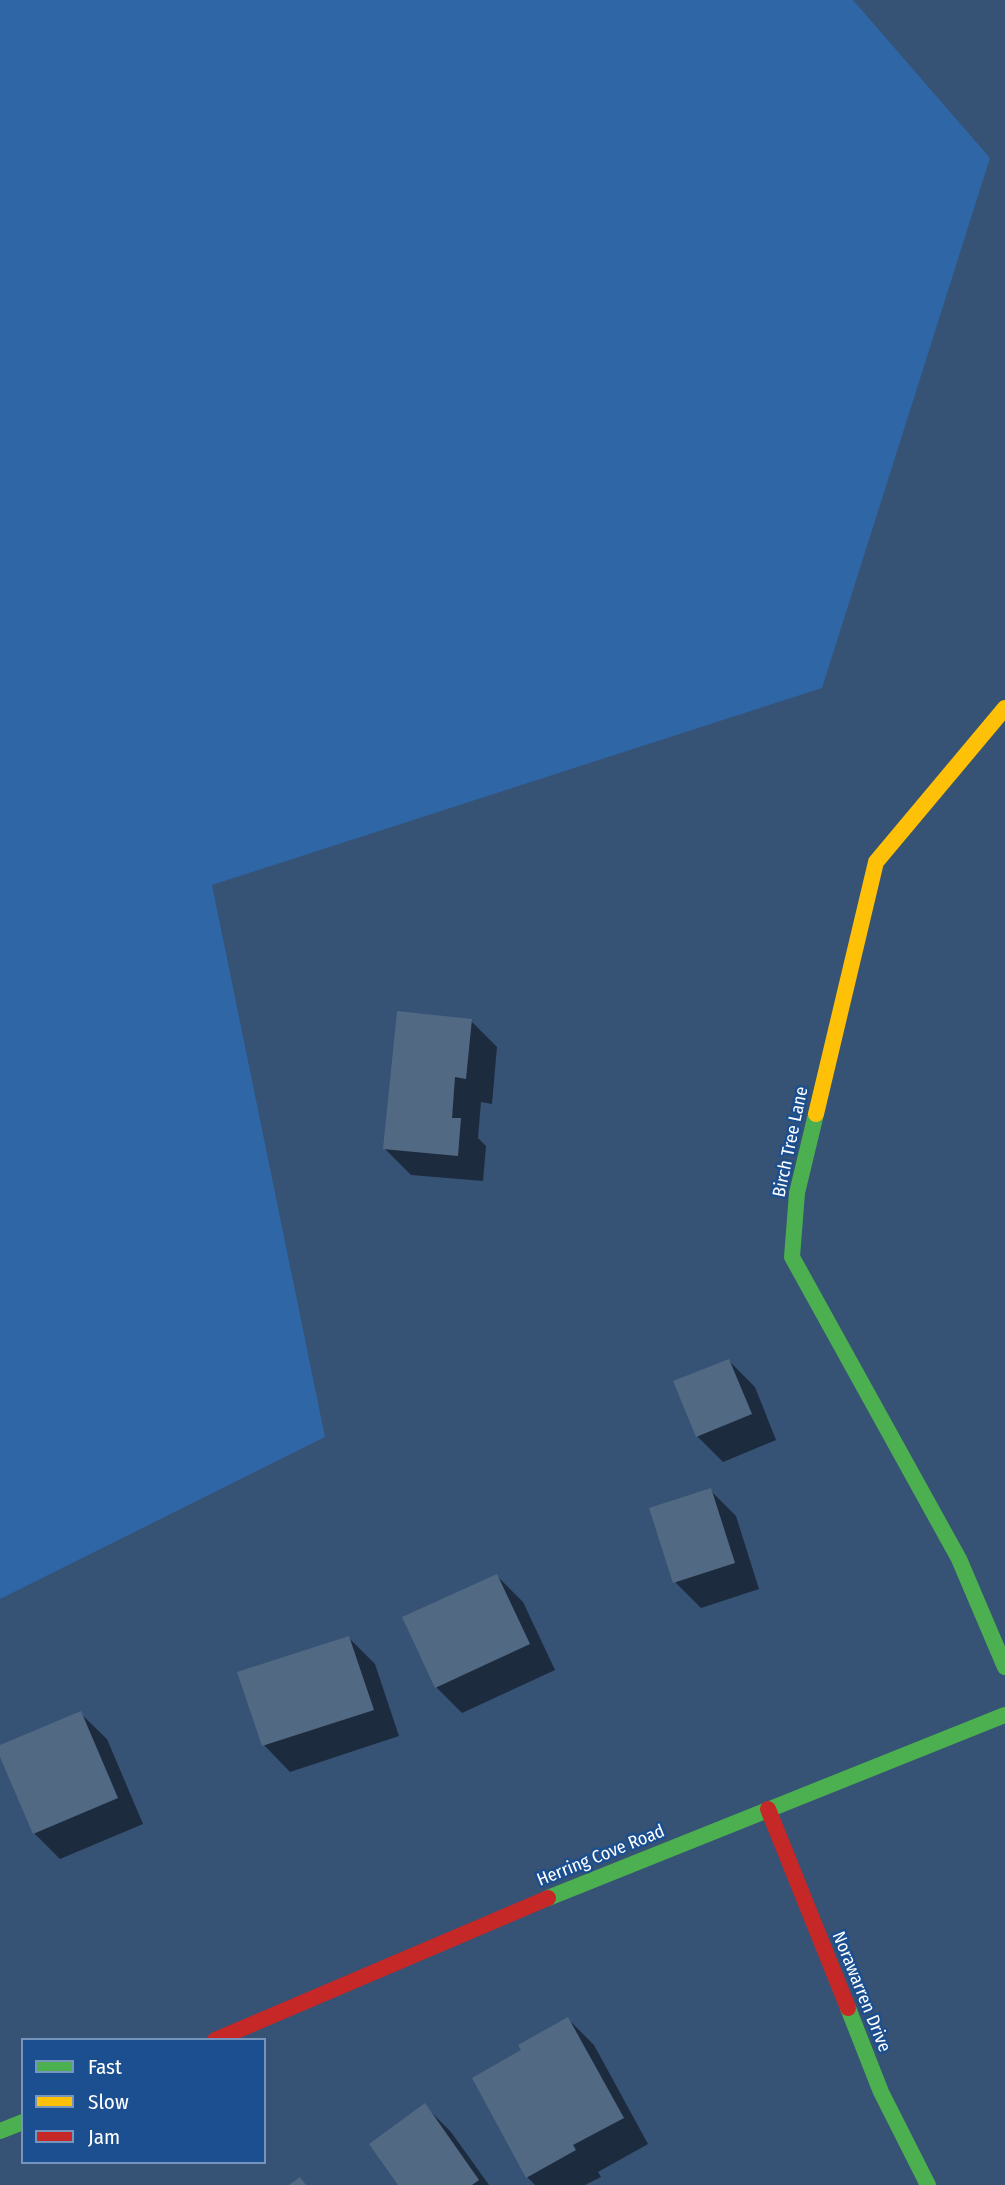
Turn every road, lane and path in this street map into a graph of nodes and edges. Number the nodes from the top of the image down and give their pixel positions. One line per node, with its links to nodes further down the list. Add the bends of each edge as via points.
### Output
1 (1005, 708): 2 (street, Birch Tree Lane, via 876,862 797,1193 792,1257 959,1559)
2 (1005, 1667)
3 (1005, 1716): 4 (street, Herring Cove Road)
4 (768, 1809): 5 (street, Herring Cove Road); 8 (street, Norawarren Drive, via 881,2092)
5 (220, 2038)
6 (21, 2123): 7 (street)
7 (0, 2131)
8 (928, 2185)

